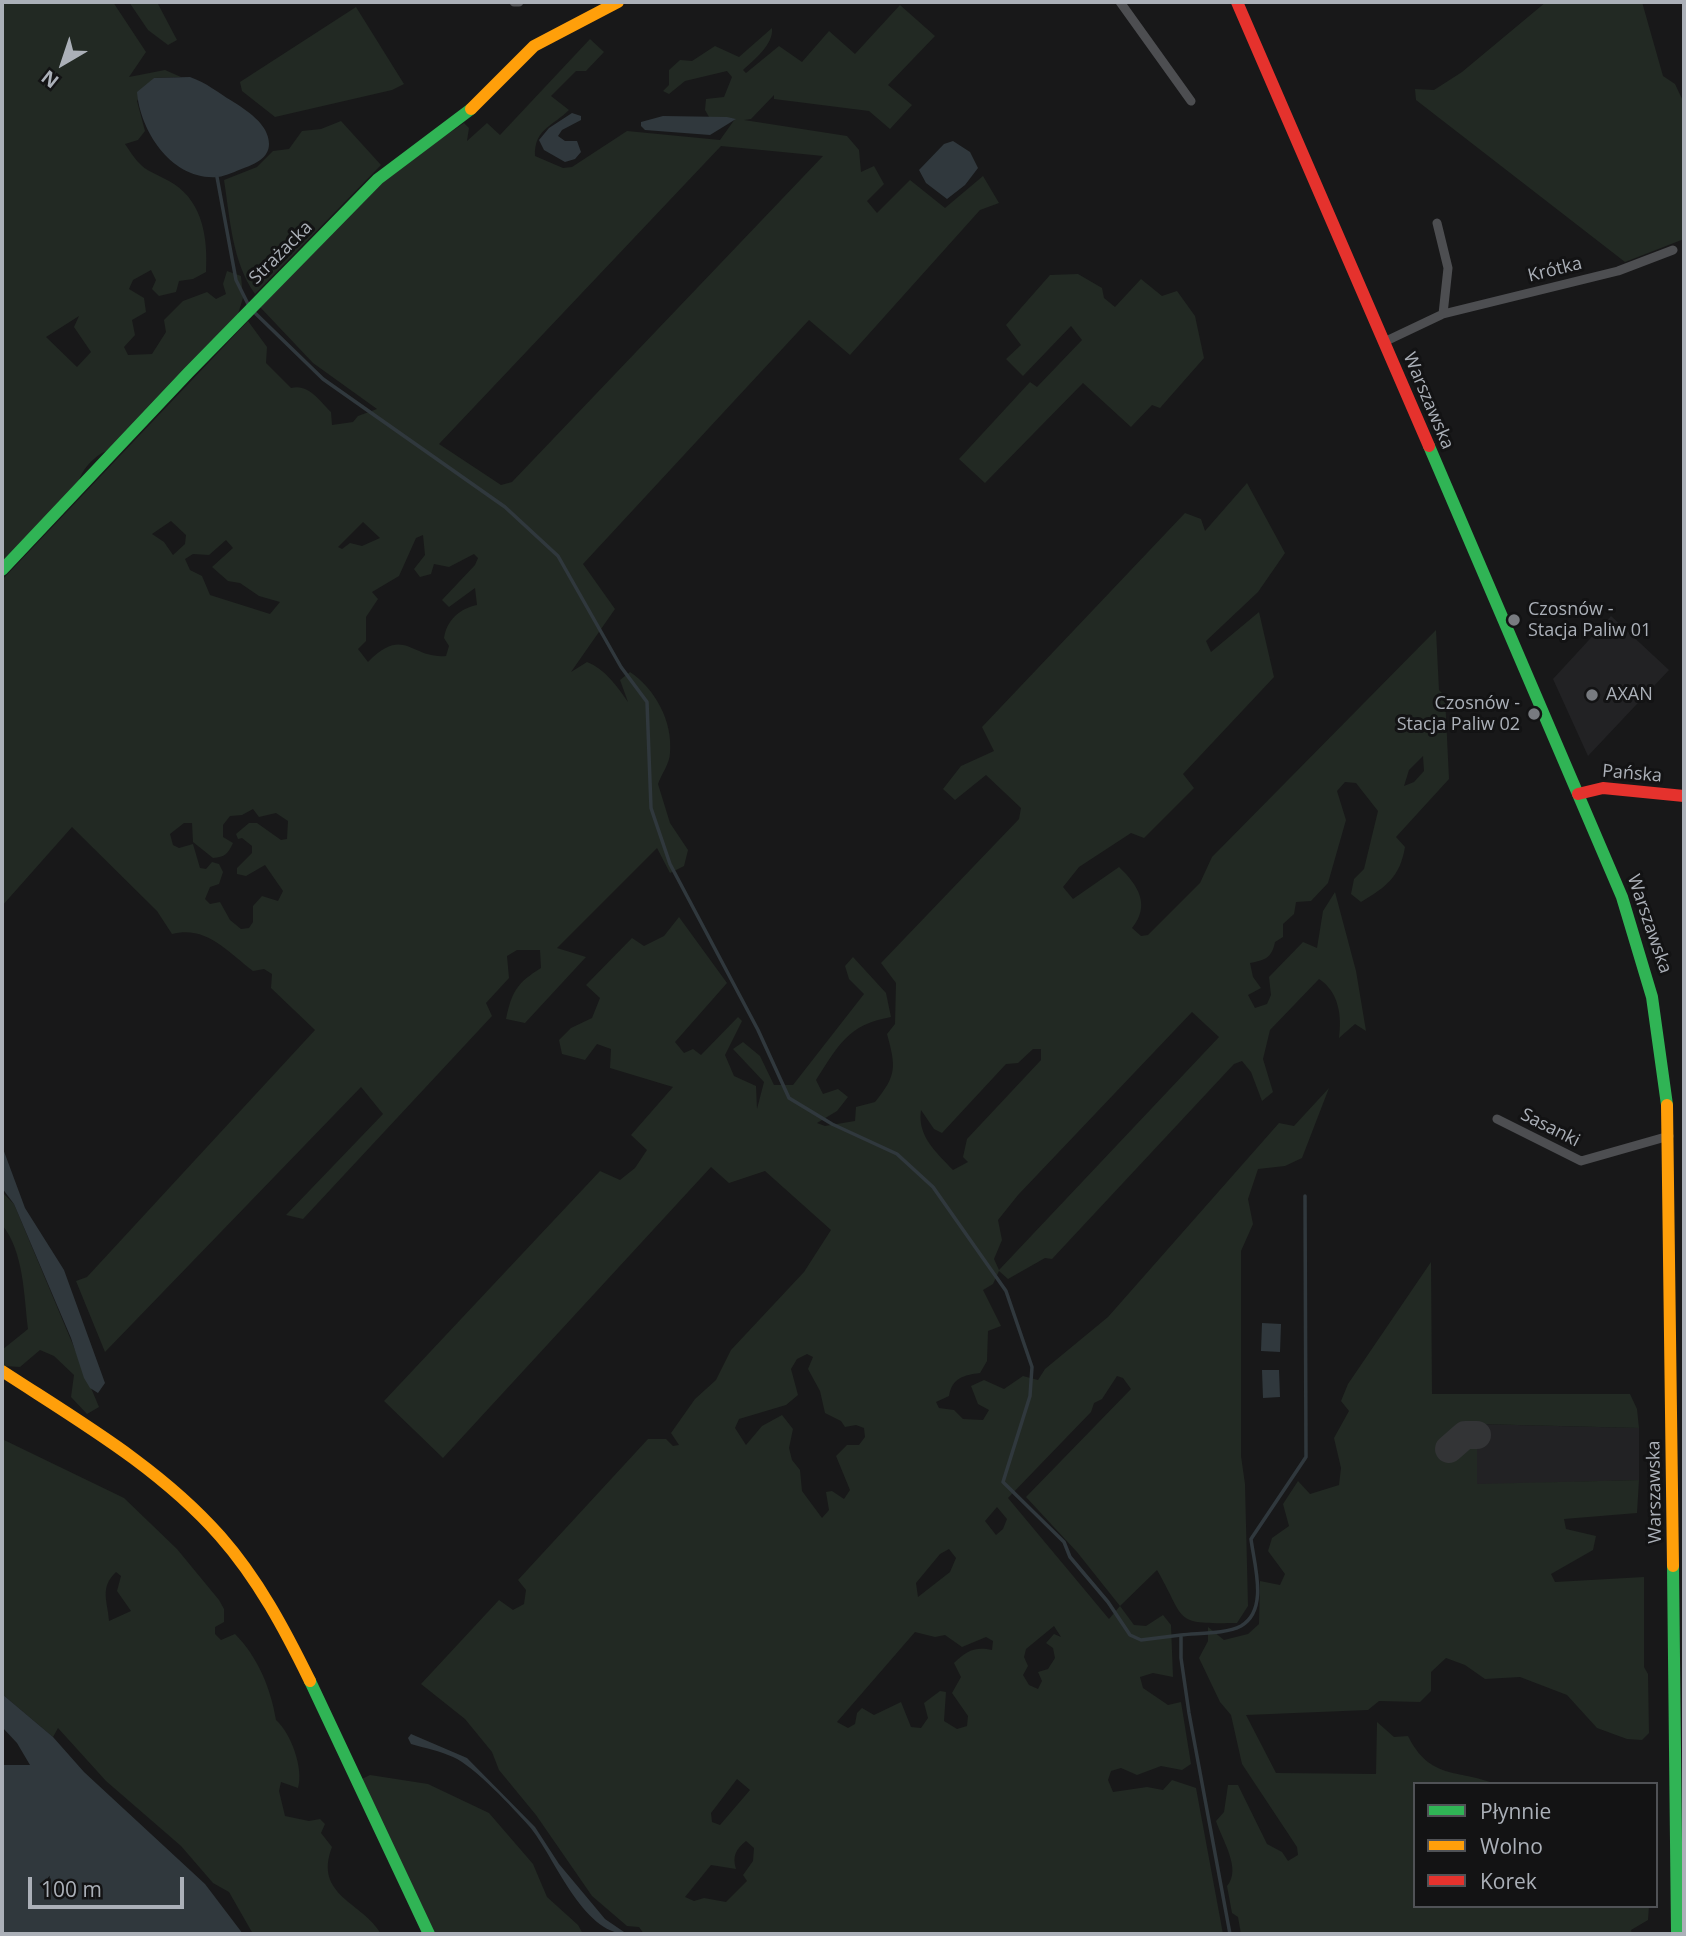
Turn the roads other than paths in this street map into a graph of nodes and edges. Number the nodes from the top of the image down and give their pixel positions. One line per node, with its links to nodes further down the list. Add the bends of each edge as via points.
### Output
1 (618, 2): 9 (street, Strażacka, via 534,46 479,103 378,178)
2 (1120, 2): 4 (street)
3 (1237, 2): 8 (street, Warszawska)
4 (1191, 101)
5 (1437, 223): 7 (street, via 1448,268)
6 (1673, 250): 7 (street, Krótka, via 1618,271)
7 (1443, 314): 8 (street, Krótka)
8 (1384, 342): 10 (street, Warszawska)
9 (2, 570)
10 (1578, 794): 11 (street, Pańska, via 1603,788); 13 (street, Warszawska, via 1648,970 1664,1051)
11 (1684, 796)
12 (1497, 1119): 13 (street, Sasanki, via 1581,1161)
13 (1669, 1136): 16 (street, Warszawska)
14 (2, 1371): 15 (street, via 169,1488 212,1528 244,1568 292,1644)
15 (429, 1934)
16 (1677, 1934)

